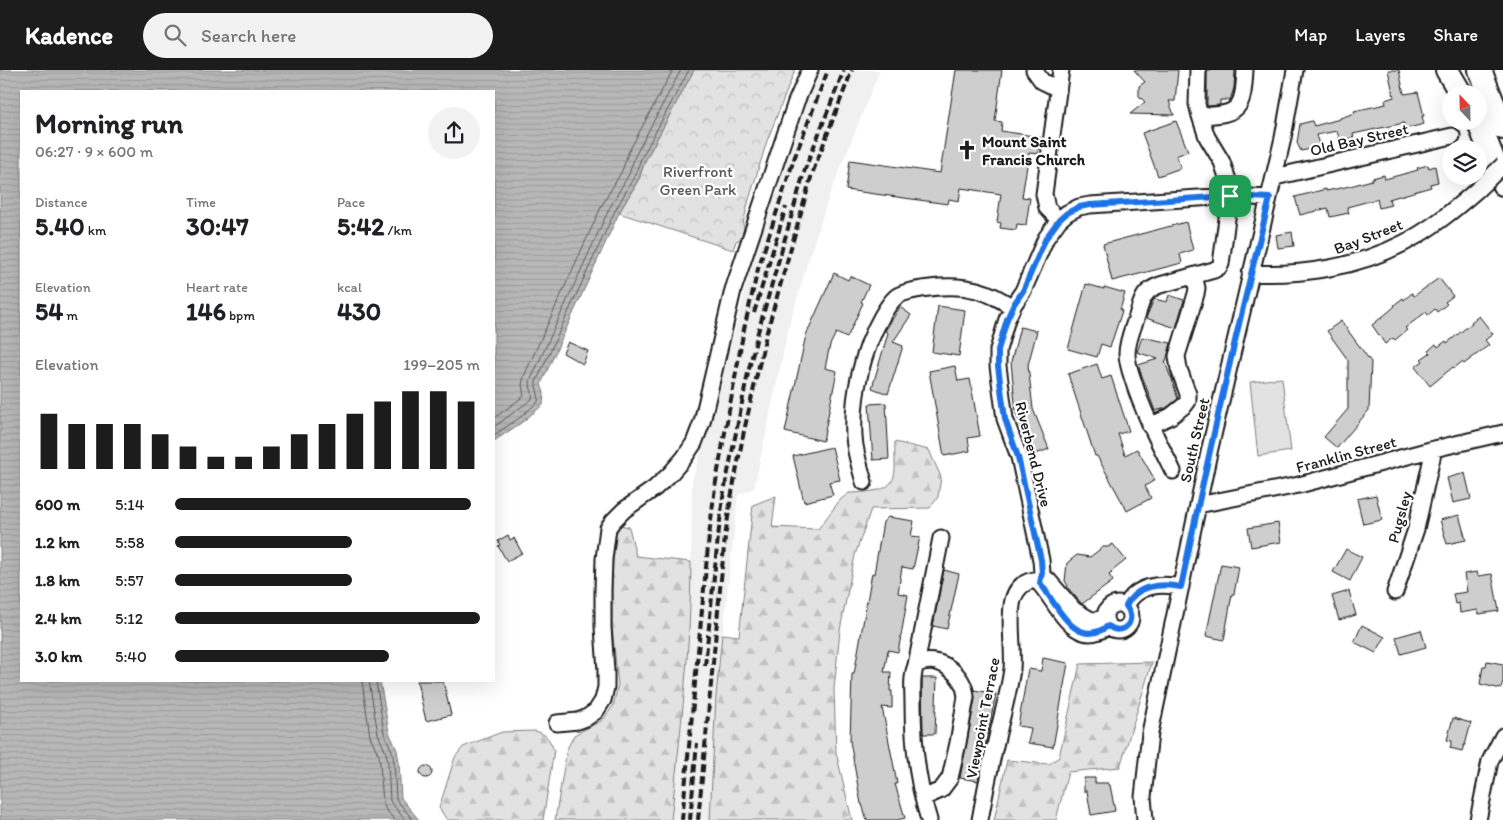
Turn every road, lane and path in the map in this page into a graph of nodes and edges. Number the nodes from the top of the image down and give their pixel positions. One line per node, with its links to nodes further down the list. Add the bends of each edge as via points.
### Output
1 (810, 70): 39 (street, via 796,102 733,290 702,422 694,443 670,474 624,510 608,528 603,590 606,687 603,700 586,718)
2 (1034, 70): 12 (street, via 1042,81)
3 (1061, 70): 12 (street)
4 (1198, 70): 13 (street)
5 (1245, 70): 13 (street, via 1238,107 1223,114)
6 (1295, 70): 18 (street, South Street)
7 (1447, 70): 10 (highway)
8 (1457, 70): 11 (highway)
9 (1480, 70): 14 (highway)
10 (1456, 85)
11 (1463, 85)
12 (1058, 89): 22 (street, via 1044,194 1047,208)
13 (1200, 116): 20 (street, via 1207,137 1227,173)
14 (1503, 128)
15 (1482, 130): 19 (highway)
16 (1452, 136): 18 (street, Old Bay Street)
17 (1503, 165): 23 (street, Bay Street, bridge, via 1451,212 1402,244 1312,272)
18 (1275, 176): 21 (street, South Street)
19 (1503, 184)
20 (1230, 196): 21 (street, Riverbend Drive); 22 (street, Riverbend Drive, via 1090,205 1072,210); 24 (street, via 1221,264 1214,270)
21 (1270, 198): 23 (street, South Street)
22 (1059, 220): 25 (street, Riverbend Drive, via 1046,238 1023,291)
23 (1250, 273): 31 (street, South Street)
24 (1194, 276): 26 (street, via 1196,294 1177,356 1188,401 1171,416); 26 (street, via 1146,292 1128,345 1128,364)
25 (1012, 307): 30 (street, via 990,294 968,288 932,288 909,292 894,299 881,317 864,356 858,385 854,436); 33 (street, Riverbend Drive, via 998,350 998,366 1005,419 1018,457 1041,560)
26 (1150, 426): 29 (street)
27 (1503, 433): 28 (street, Franklin Street)
28 (1434, 449): 31 (street, Franklin Street, via 1299,485); 35 (street, Pugsley, via 1416,529)
29 (1173, 471)
30 (864, 482)
31 (1198, 505): 34 (street, South Street)
32 (941, 538): 38 (street)
33 (1041, 578): 37 (street, via 1074,610 1091,620); 43 (street, Viewpoint Terrace, via 1024,583 1013,600 1010,679)
34 (1181, 587): 36 (street, via 1164,584 1148,587 1134,595); 44 (street, South Street, via 1150,733 1143,797)
35 (1395, 592)
36 (1126, 606): 37 (street, via 1111,605 1105,614); 37 (street, via 1131,615 1129,624 1120,630)
37 (1106, 622)
38 (916, 665): 41 (street, via 913,677 914,750); 41 (street, Viewpoint Terrace, via 922,662 944,665 956,673 965,692 950,778 941,790)
39 (558, 723)
40 (1503, 736): 45 (street, via 1490,761)
41 (923, 798): 42 (street)
42 (930, 820)
43 (980, 820)
44 (1145, 820)
45 (1478, 820)

